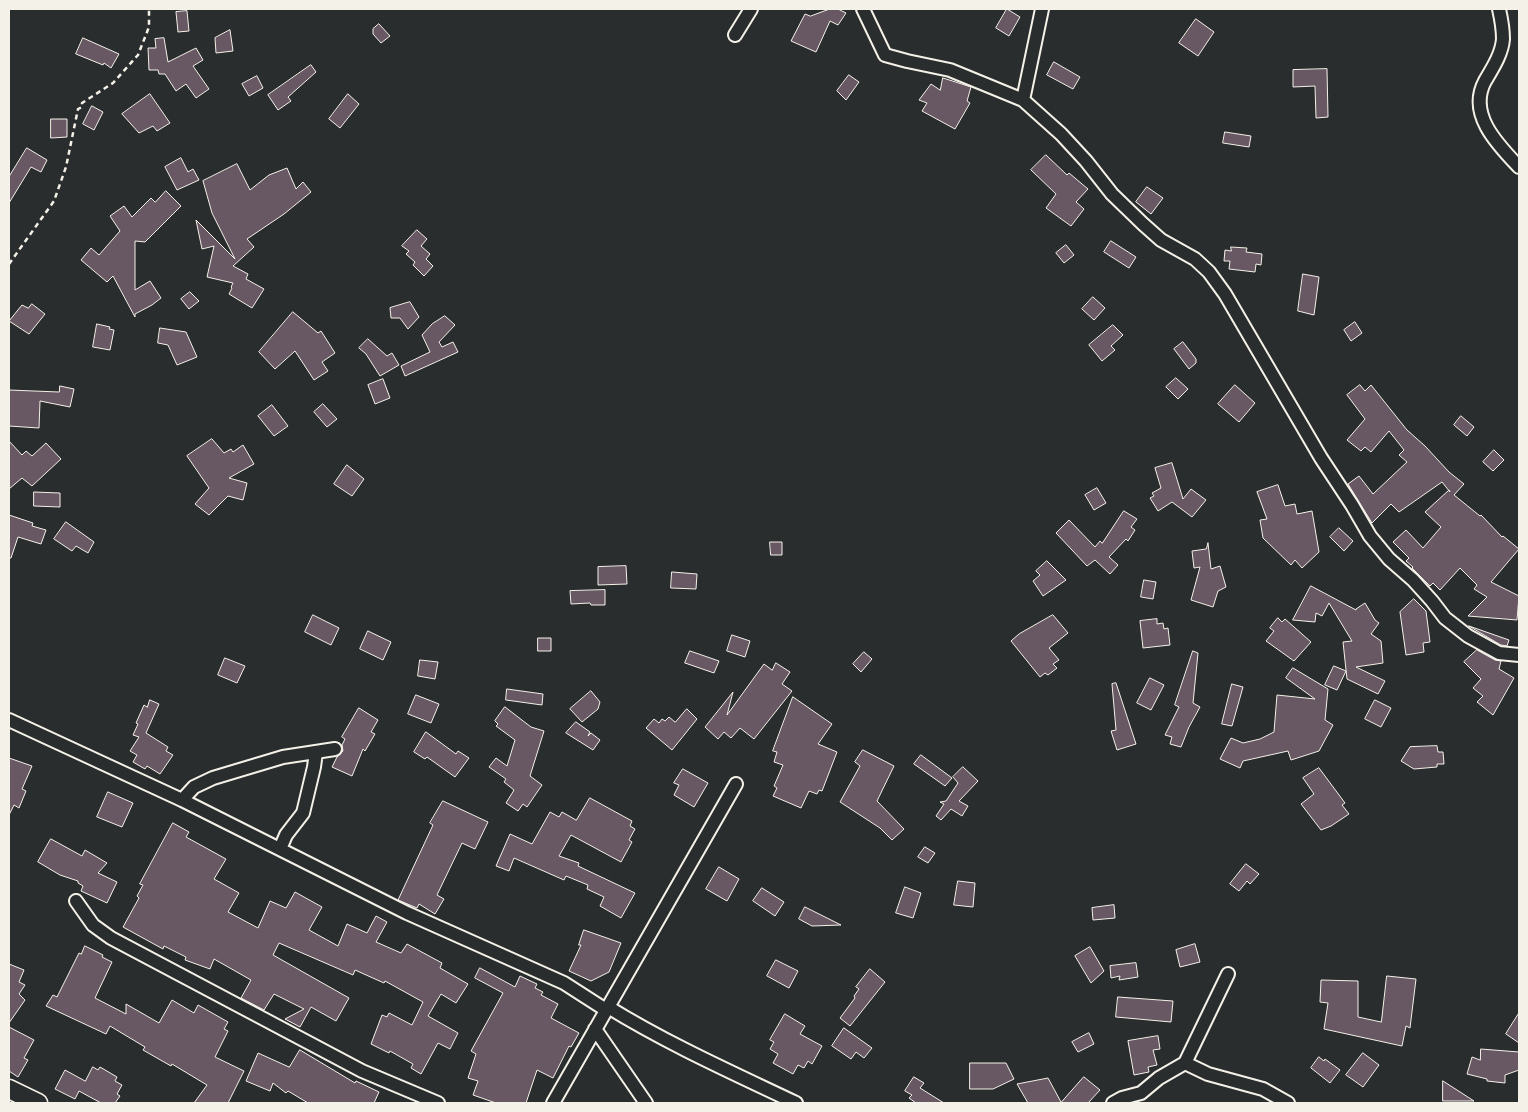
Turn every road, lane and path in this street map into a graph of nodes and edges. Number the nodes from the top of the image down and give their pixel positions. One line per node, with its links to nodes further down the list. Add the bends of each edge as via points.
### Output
1 (149, 9): 9 (path, via 149,27 138,55 113,83 82,102 78,109 66,167 54,201)
2 (751, 9): 6 (street)
3 (863, 9): 7 (street, via 885,55 950,70)
4 (1042, 9): 7 (street)
5 (1499, 9): 8 (street, via 1503,39 1482,88 1481,116 1489,133)
6 (734, 35)
7 (1023, 100): 10 (street, via 1061,134 1112,194 1143,224 1209,272 1321,458 1370,536 1389,559 1468,636 1498,653)
8 (1519, 167)
9 (9, 264)
10 (1519, 655)
11 (9, 720): 15 (street)
12 (335, 749): 13 (street)
13 (316, 752): 15 (street, via 283,757 213,778 194,787); 16 (street, via 303,813)
14 (736, 784): 19 (street)
15 (182, 800): 16 (street)
16 (280, 849): 19 (street, via 407,913 564,984)
17 (76, 901): 24 (street, via 93,925 110,938 362,1071)
18 (1228, 974): 21 (street)
19 (607, 1009): 20 (street); 27 (street)
20 (595, 1029): 25 (street); 26 (street)
21 (1186, 1064): 28 (street, via 1159,1078 1141,1093); 29 (street, via 1208,1074 1263,1089)
22 (9, 1089): 23 (street)
23 (38, 1103)
24 (438, 1103)
25 (553, 1103)
26 (646, 1103)
27 (796, 1103)
28 (1113, 1103)
29 (1288, 1103)

